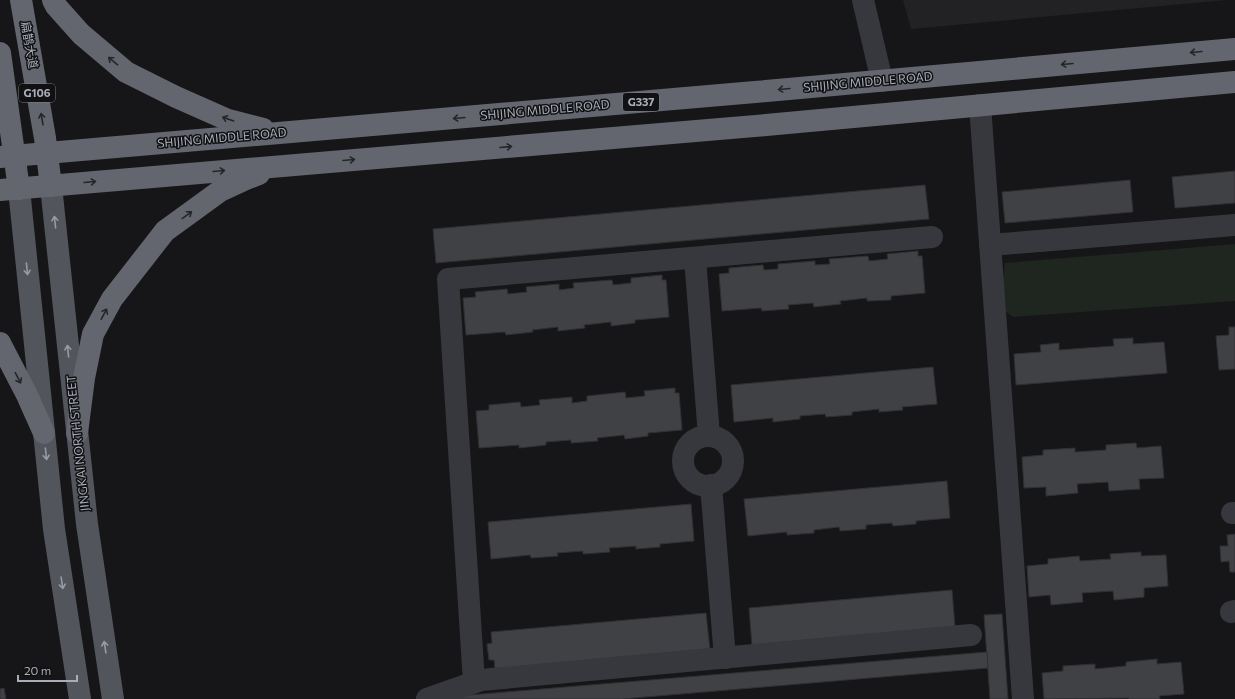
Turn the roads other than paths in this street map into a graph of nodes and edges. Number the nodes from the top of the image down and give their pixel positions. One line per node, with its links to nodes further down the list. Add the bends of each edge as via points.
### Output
1 (21, 0): 10 (highway, 扁鹊大道 / G106, one-way to 1)
2 (52, 0): 9 (highway, one-way to 2, via 228,120 126,72 81,34)
3 (863, 0): 6 (street)
4 (1235, 49): 6 (highway, SHIJING MIDDLE ROAD / G337, one-way to 6)
5 (0, 53): 11 (highway, G106)
6 (882, 81): 9 (highway, SHIJING MIDDLE ROAD / G337, one-way to 9)
7 (1235, 82): 8 (highway)
8 (980, 105): 12 (highway, one-way to 8); 17 (street)
9 (280, 133): 10 (highway, SHIJING MIDDLE ROAD / G337)
10 (47, 153): 11 (highway, SHIJING MIDDLE ROAD); 13 (highway, 扁鹊大道 / G106)
11 (7, 157): 14 (highway, G106)
12 (285, 166): 13 (highway, one-way to 12); 20 (highway, one-way to 12, via 93,334 116,293 166,231 220,191)
13 (51, 186): 14 (highway); 20 (main road, JINGKAI NORTH STREET, one-way to 13)
14 (9, 189): 21 (main road, one-way to 21)
15 (1235, 225): 17 (street)
16 (932, 237): 18 (street)
17 (990, 245): 30 (street)
18 (695, 258): 22 (street); 26 (street, via 448,279)
19 (0, 343): 21 (highway, one-way to 21)
20 (77, 432): 28 (main road, JINGKAI NORTH STREET, one-way to 20, via 87,524)
21 (44, 433): 27 (main road, one-way to 27, via 54,529)
22 (709, 436): 23 (street, via 719,439 726,445 731,452 732,460 727,476 721,482); 23 (street, via 690,443 683,461 685,472 691,480 701,485)
23 (711, 485): 25 (street)
24 (971, 635): 25 (street)
25 (725, 658): 26 (street)
26 (474, 682): 29 (street)
27 (80, 699)
28 (113, 699)
29 (427, 699)
30 (1023, 699)

